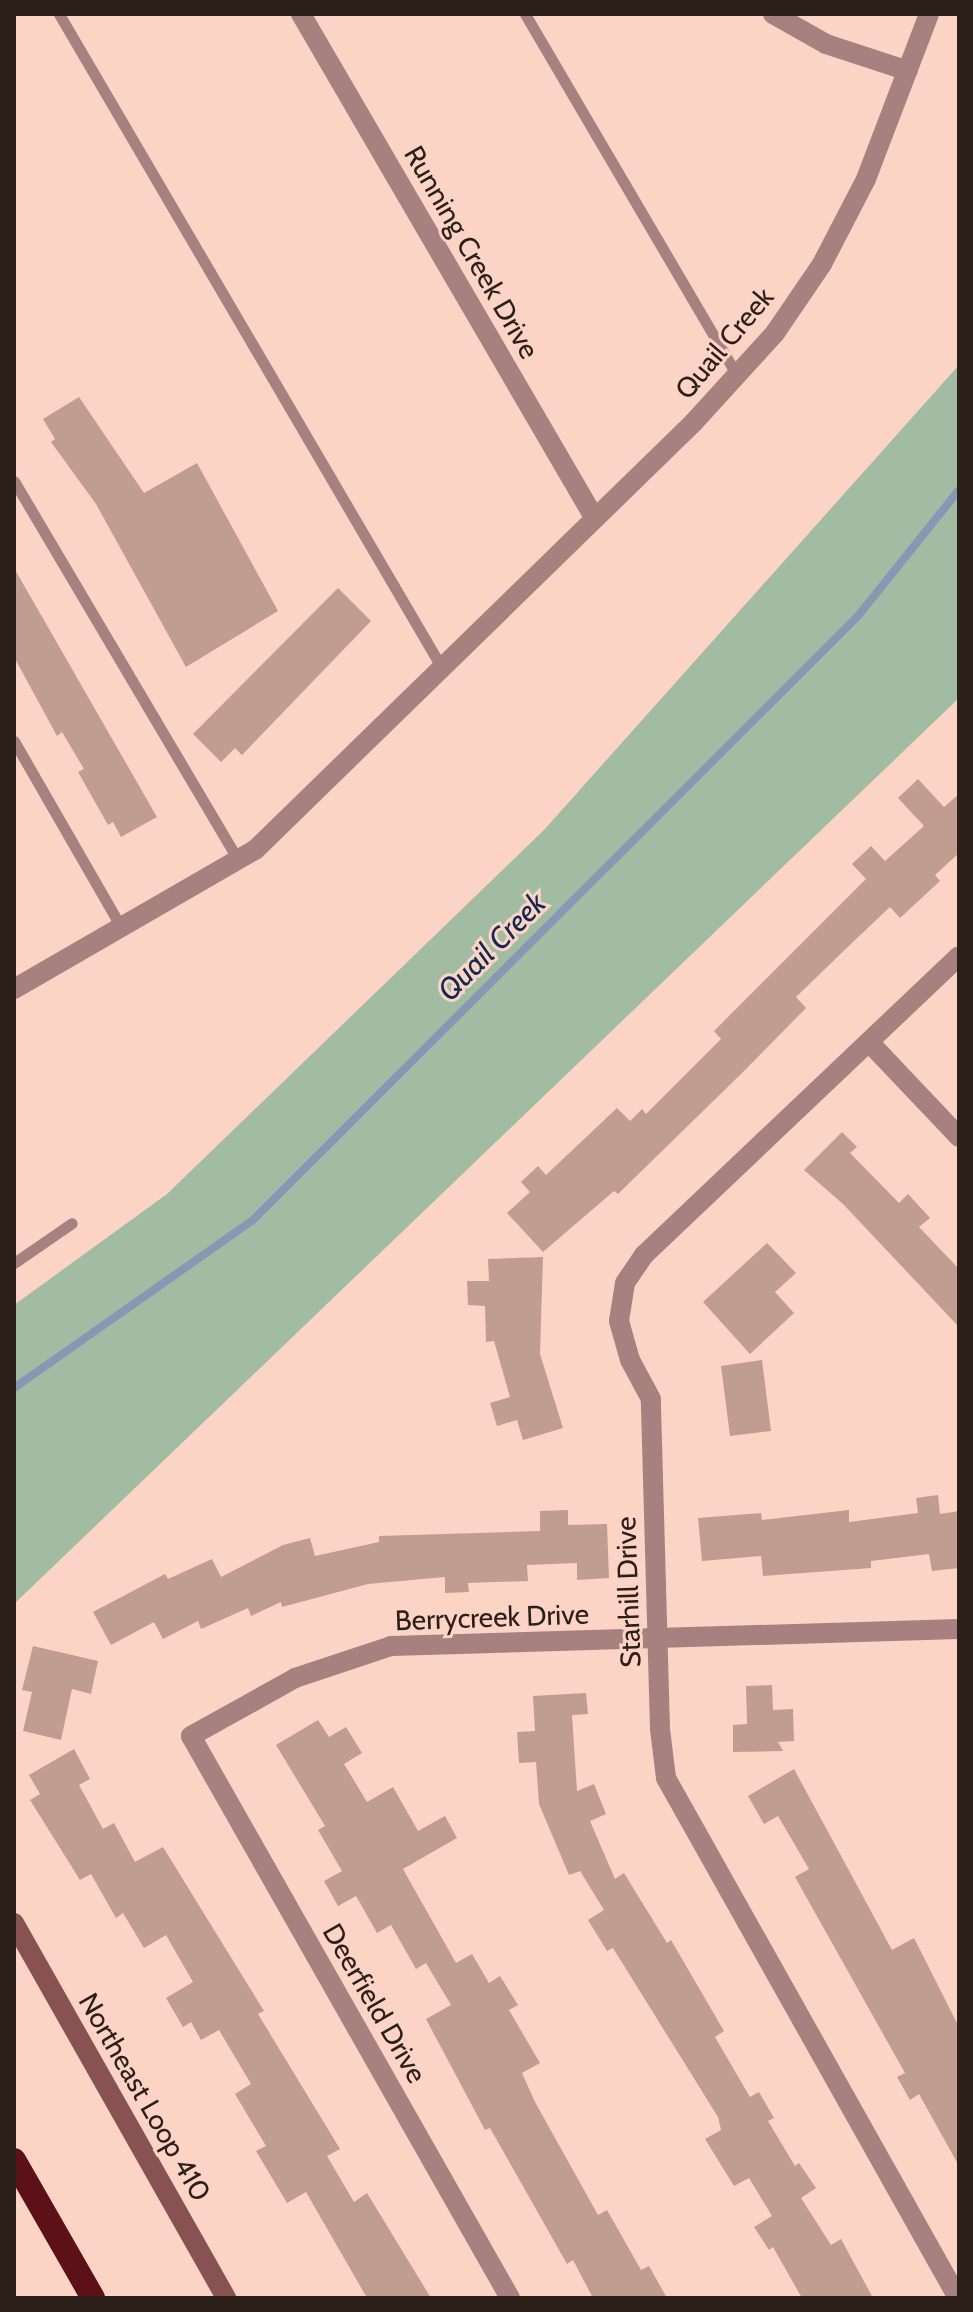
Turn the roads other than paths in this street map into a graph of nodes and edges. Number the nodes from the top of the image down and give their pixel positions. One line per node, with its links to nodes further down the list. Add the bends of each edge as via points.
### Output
1 (59, 14): 10 (lane)
2 (301, 14): 9 (street, Running Creek Drive)
3 (525, 14): 7 (lane)
4 (773, 14): 6 (street, via 826,44)
5 (929, 14): 6 (street, Quail Creek)
6 (908, 71): 7 (street, Quail Creek, via 866,179 822,264 775,333)
7 (737, 376): 9 (street, Quail Creek)
8 (14, 481): 12 (lane)
9 (595, 519): 10 (street, Quail Creek)
10 (442, 668): 12 (street, Quail Creek)
11 (14, 741): 13 (lane)
12 (239, 862): 13 (street, Quail Creek)
13 (122, 929): 15 (street, Quail Creek)
14 (959, 956): 16 (street, Starhill Drive)
15 (14, 989)
16 (869, 1042): 17 (street); 21 (street, Starhill Drive, via 644,1255 625,1283 619,1321 630,1360 651,1399)
17 (959, 1137)
18 (72, 1223): 19 (lane)
19 (14, 1263)
20 (959, 1629): 21 (street, Berrycreek Drive)
21 (657, 1641): 22 (street, Berrycreek Drive, via 391,1646 295,1678); 28 (street, Starhill Drive, via 666,1778 679,1808)
22 (191, 1736): 27 (street, Deerfield Drive)
23 (14, 1923): 26 (main road, Northeast Loop 410)
24 (14, 2160): 25 (highway)
25 (93, 2298)
26 (226, 2298)
27 (510, 2298)
28 (958, 2298)

